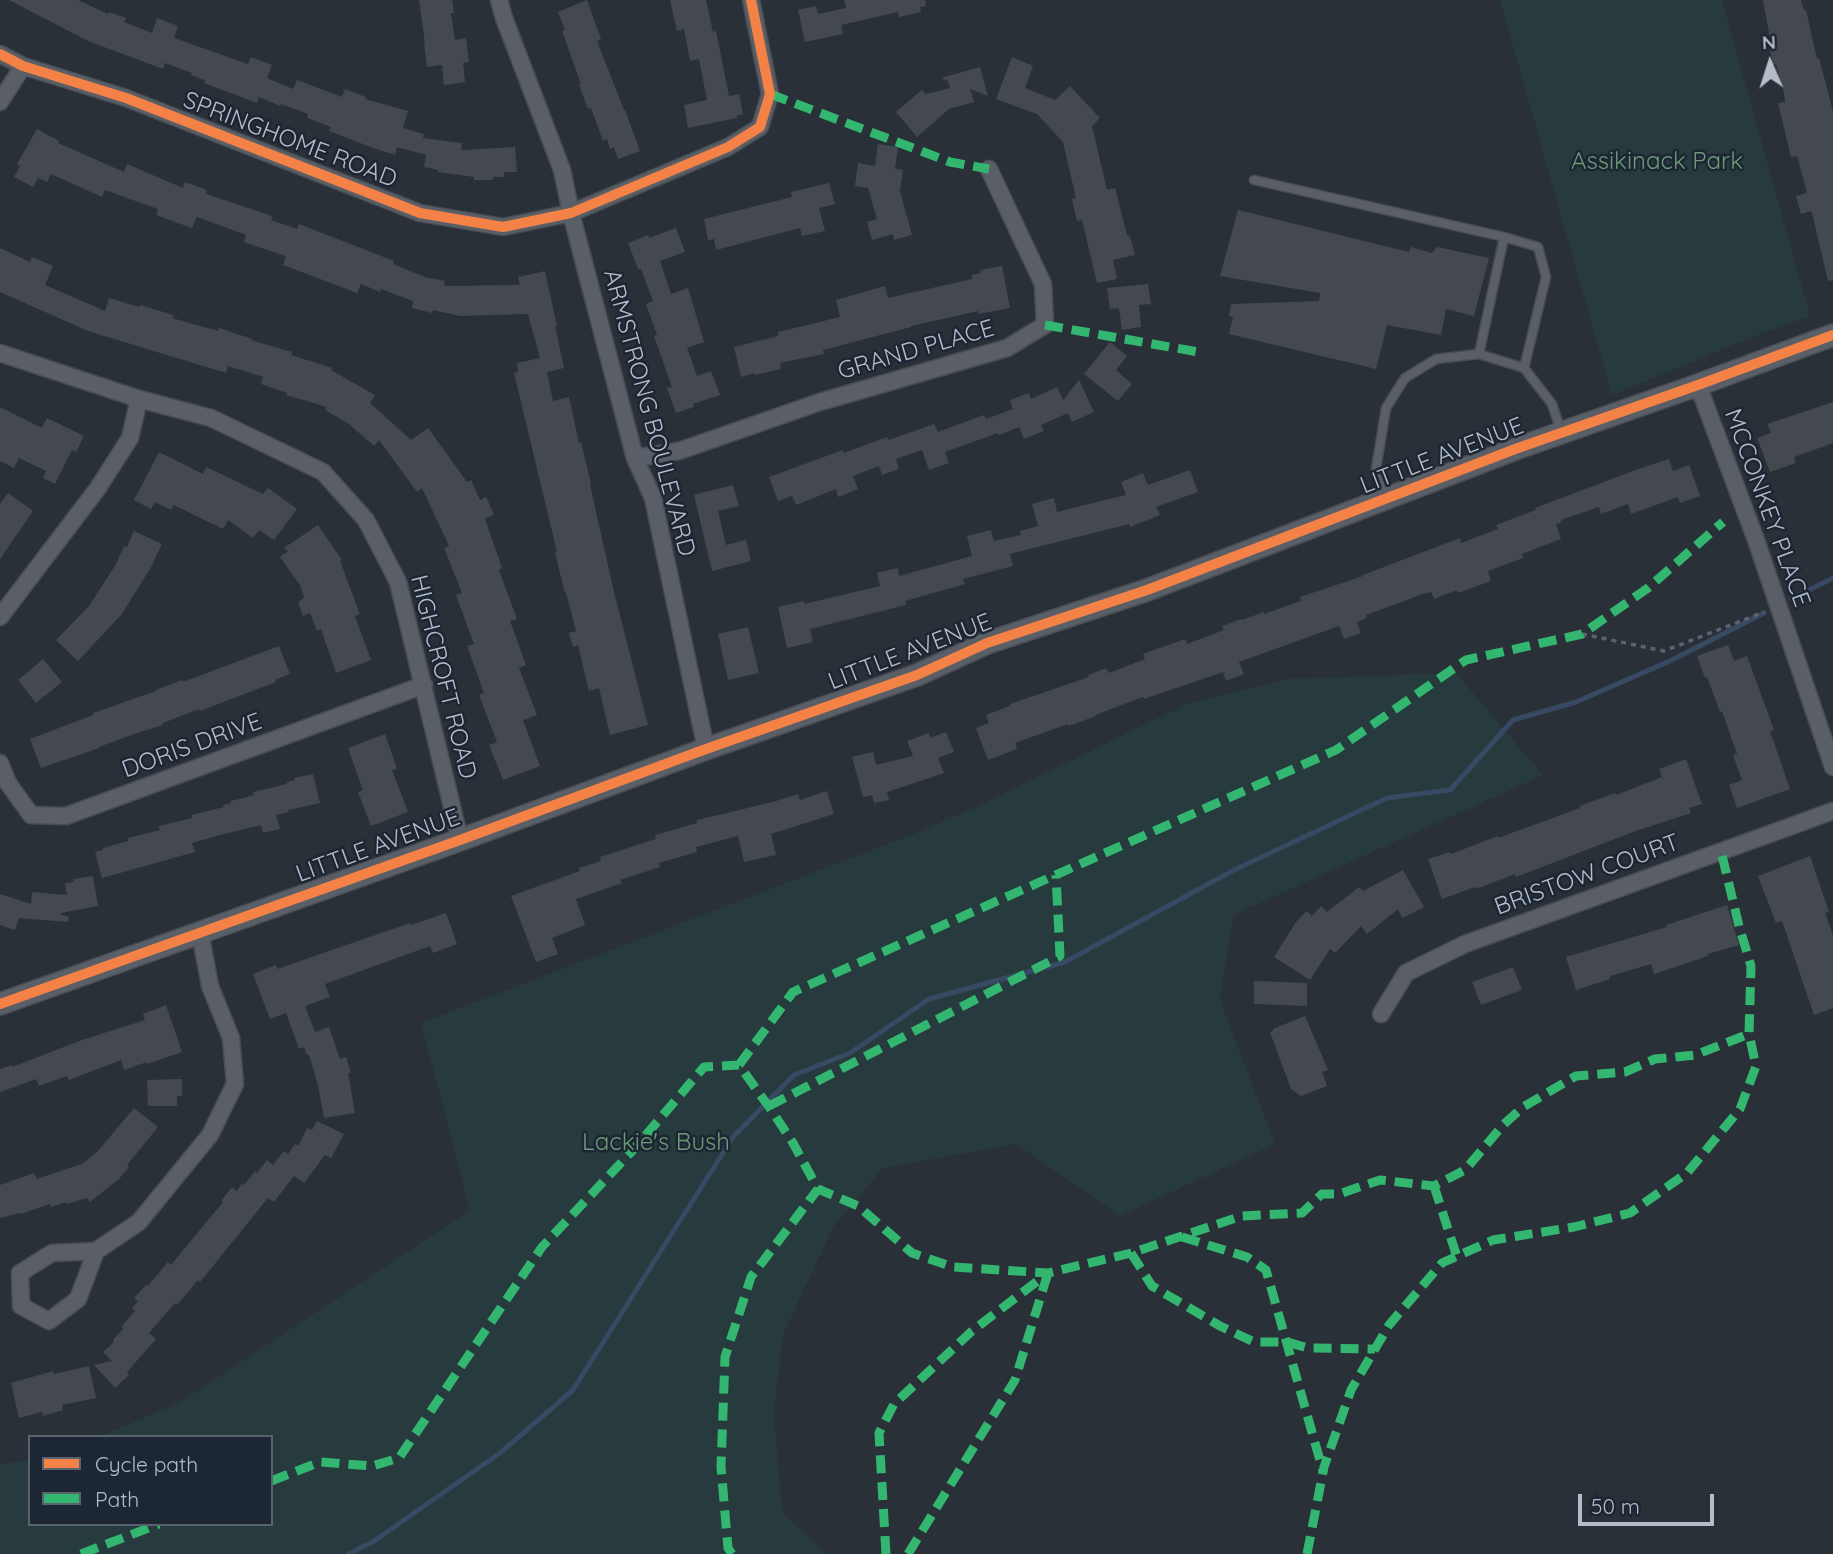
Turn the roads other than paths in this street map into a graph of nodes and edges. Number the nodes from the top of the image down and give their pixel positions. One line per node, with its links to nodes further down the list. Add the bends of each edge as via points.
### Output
1 (499, 0): 8 (street, ARMSTRONG BOULEVARD, via 562,170)
2 (751, 0): 8 (street, SPRINGHOME ROAD, via 770,94 760,127 728,147)
3 (0, 54): 4 (street, SPRINGHOME ROAD)
4 (23, 66): 5 (street); 8 (street, SPRINGHOME ROAD, via 125,98 420,213 503,227)
5 (0, 102)
6 (989, 169): 17 (street, GRAND PLACE, via 1043,284 1045,325 1007,348 820,402 679,451)
7 (1254, 180): 9 (lane)
8 (571, 213): 17 (street, ARMSTRONG BOULEVARD)
9 (1504, 237): 12 (lane); 13 (lane, via 1538,247 1546,276)
10 (1833, 335): 14 (street, LITTLE AVENUE)
11 (0, 354): 15 (street, HIGHCROFT ROAD)
12 (1479, 354): 13 (lane); 18 (lane, via 1436,359 1405,378 1387,408 1380,443 1376,469)
13 (1524, 368): 16 (lane, via 1552,404)
14 (1698, 385): 16 (street, LITTLE AVENUE); 23 (street, MCCONKEY PLACE)
15 (139, 399): 19 (street, via 130,438 99,488); 20 (street, HIGHCROFT ROAD, via 211,418 323,472 366,520 398,582)
16 (1562, 434): 18 (street, LITTLE AVENUE)
17 (635, 458): 21 (street, ARMSTRONG BOULEVARD, via 653,498)
18 (1385, 499): 21 (street, LITTLE AVENUE, via 1147,590 988,643 917,676)
19 (0, 617)
20 (424, 685): 22 (street, DORIS DRIVE, via 66,816 31,815); 25 (street, HIGHCROFT ROAD)
21 (706, 749): 25 (street, LITTLE AVENUE)
22 (0, 763)
23 (1833, 766)
24 (1833, 811): 28 (street, BRISTOW COURT, via 1465,944 1406,972)
25 (460, 840): 26 (street, LITTLE AVENUE)
26 (200, 932): 27 (street, LITTLE AVENUE); 29 (street, via 210,986 231,1038 235,1084 210,1135 139,1222)
27 (0, 1004)
28 (1381, 1014)
29 (96, 1251): 29 (street, via 52,1253 20,1273 21,1306 49,1321 78,1298)

